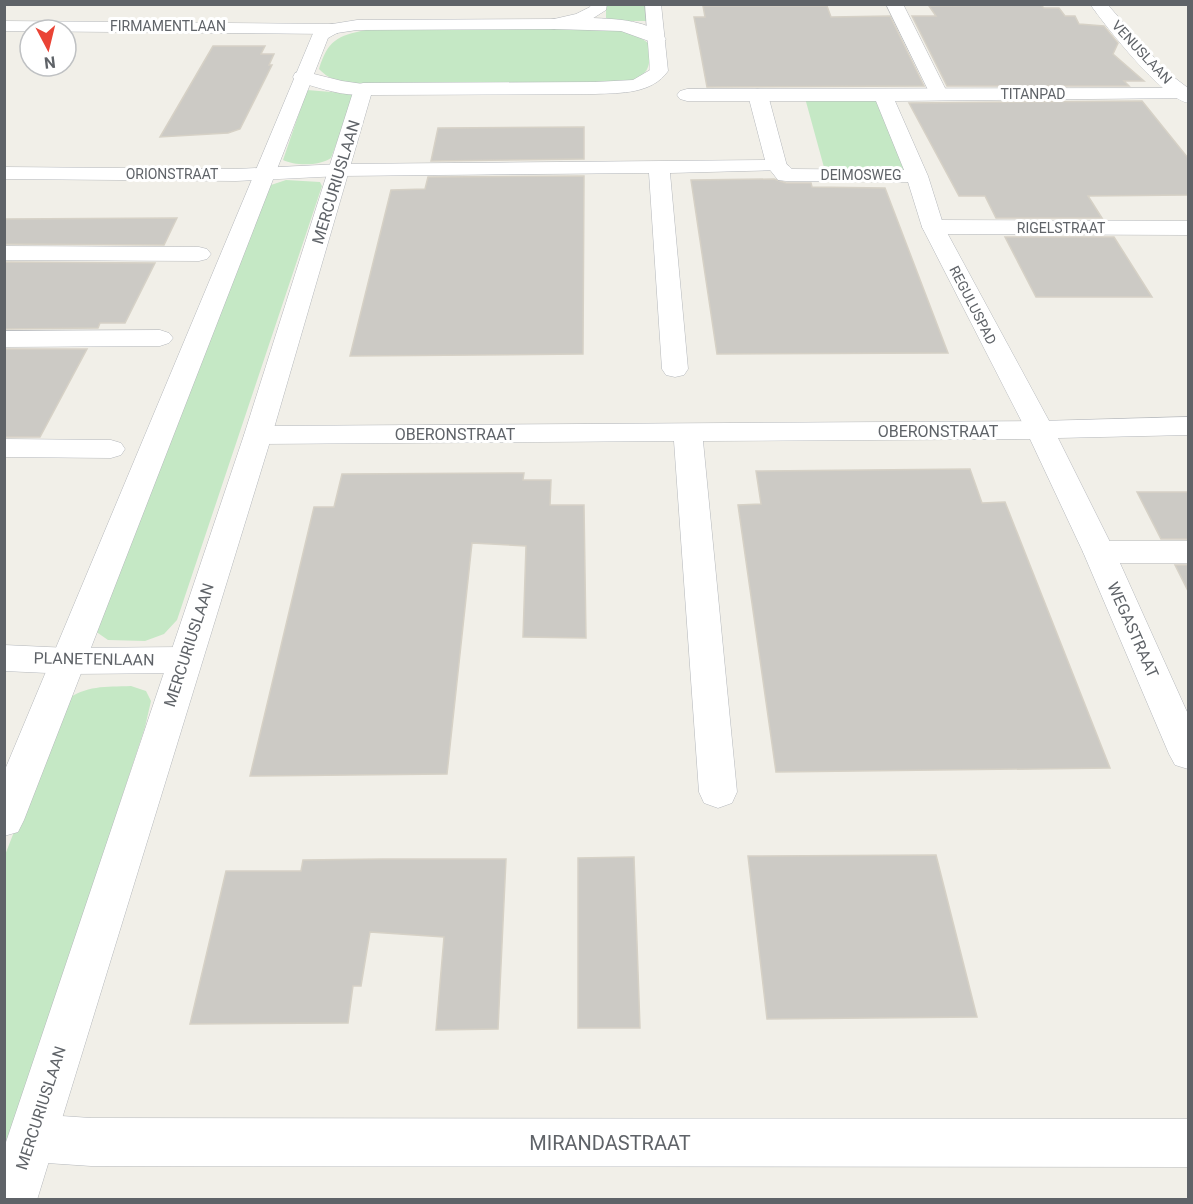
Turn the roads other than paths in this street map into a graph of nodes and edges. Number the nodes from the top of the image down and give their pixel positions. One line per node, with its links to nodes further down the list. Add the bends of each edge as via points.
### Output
1 (599, 4): 5 (street, via 598,10 581,18)
2 (652, 4): 8 (street)
3 (894, 4): 11 (street)
4 (1098, 4): 15 (street, VENUSLAAN, via 1160,76)
5 (554, 24): 7 (street, via 357,25); 8 (street, via 623,26)
6 (4, 26): 7 (street, FIRMAMENTLAAN)
7 (332, 29): 9 (street, via 320,34)
8 (657, 39): 10 (street, via 659,71 643,83 627,87)
9 (302, 77): 10 (street); 20 (street)
10 (363, 89): 18 (street, MERCURIUSLAAN)
11 (939, 94): 14 (street, TITANPAD); 15 (street, TITANPAD)
12 (687, 95): 13 (street)
13 (758, 95): 14 (street); 16 (street)
14 (883, 95): 21 (street, DEIMOSWEG)
15 (1186, 96)
16 (777, 166): 17 (street, DEIMOSWEG); 21 (street, DEIMOSWEG, via 786,175)
17 (659, 168): 18 (street, DEIMOSWEG); 28 (street)
18 (340, 170): 20 (street, ORIONSTRAAT); 32 (street, MERCURIUSLAAN)
19 (4, 173): 20 (street, ORIONSTRAAT)
20 (264, 174): 39 (street)
21 (916, 176): 22 (street, REGULUSPAD)
22 (933, 227): 23 (street, RIGELSTRAAT); 30 (street, REGULUSPAD)
23 (1188, 228)
24 (4, 253): 25 (street)
25 (199, 254)
26 (160, 338): 27 (street)
27 (4, 339)
28 (675, 369)
29 (1188, 426): 30 (street, OBERONSTRAAT)
30 (1040, 430): 31 (street, OBERONSTRAAT); 35 (street, WEGASTRAAT)
31 (688, 432): 32 (street, OBERONSTRAAT); 42 (street)
32 (258, 435): 38 (street, MERCURIUSLAAN)
33 (4, 448): 34 (street)
34 (111, 449)
35 (1099, 552): 36 (street); 40 (street, WEGASTRAAT)
36 (1188, 552)
37 (4, 658): 39 (street, PLANETENLAAN)
38 (184, 660): 39 (street, PLANETENLAAN); 44 (street, MERCURIUSLAAN)
39 (69, 661): 43 (street)
40 (1178, 707): 41 (street, WEGASTRAAT)
41 (1188, 754)
42 (718, 792)
43 (4, 820)
44 (32, 1138): 45 (street, MIRANDASTRAAT, via 114,1142); 46 (street, MERCURIUSLAAN)
45 (1188, 1143)
46 (12, 1200)

